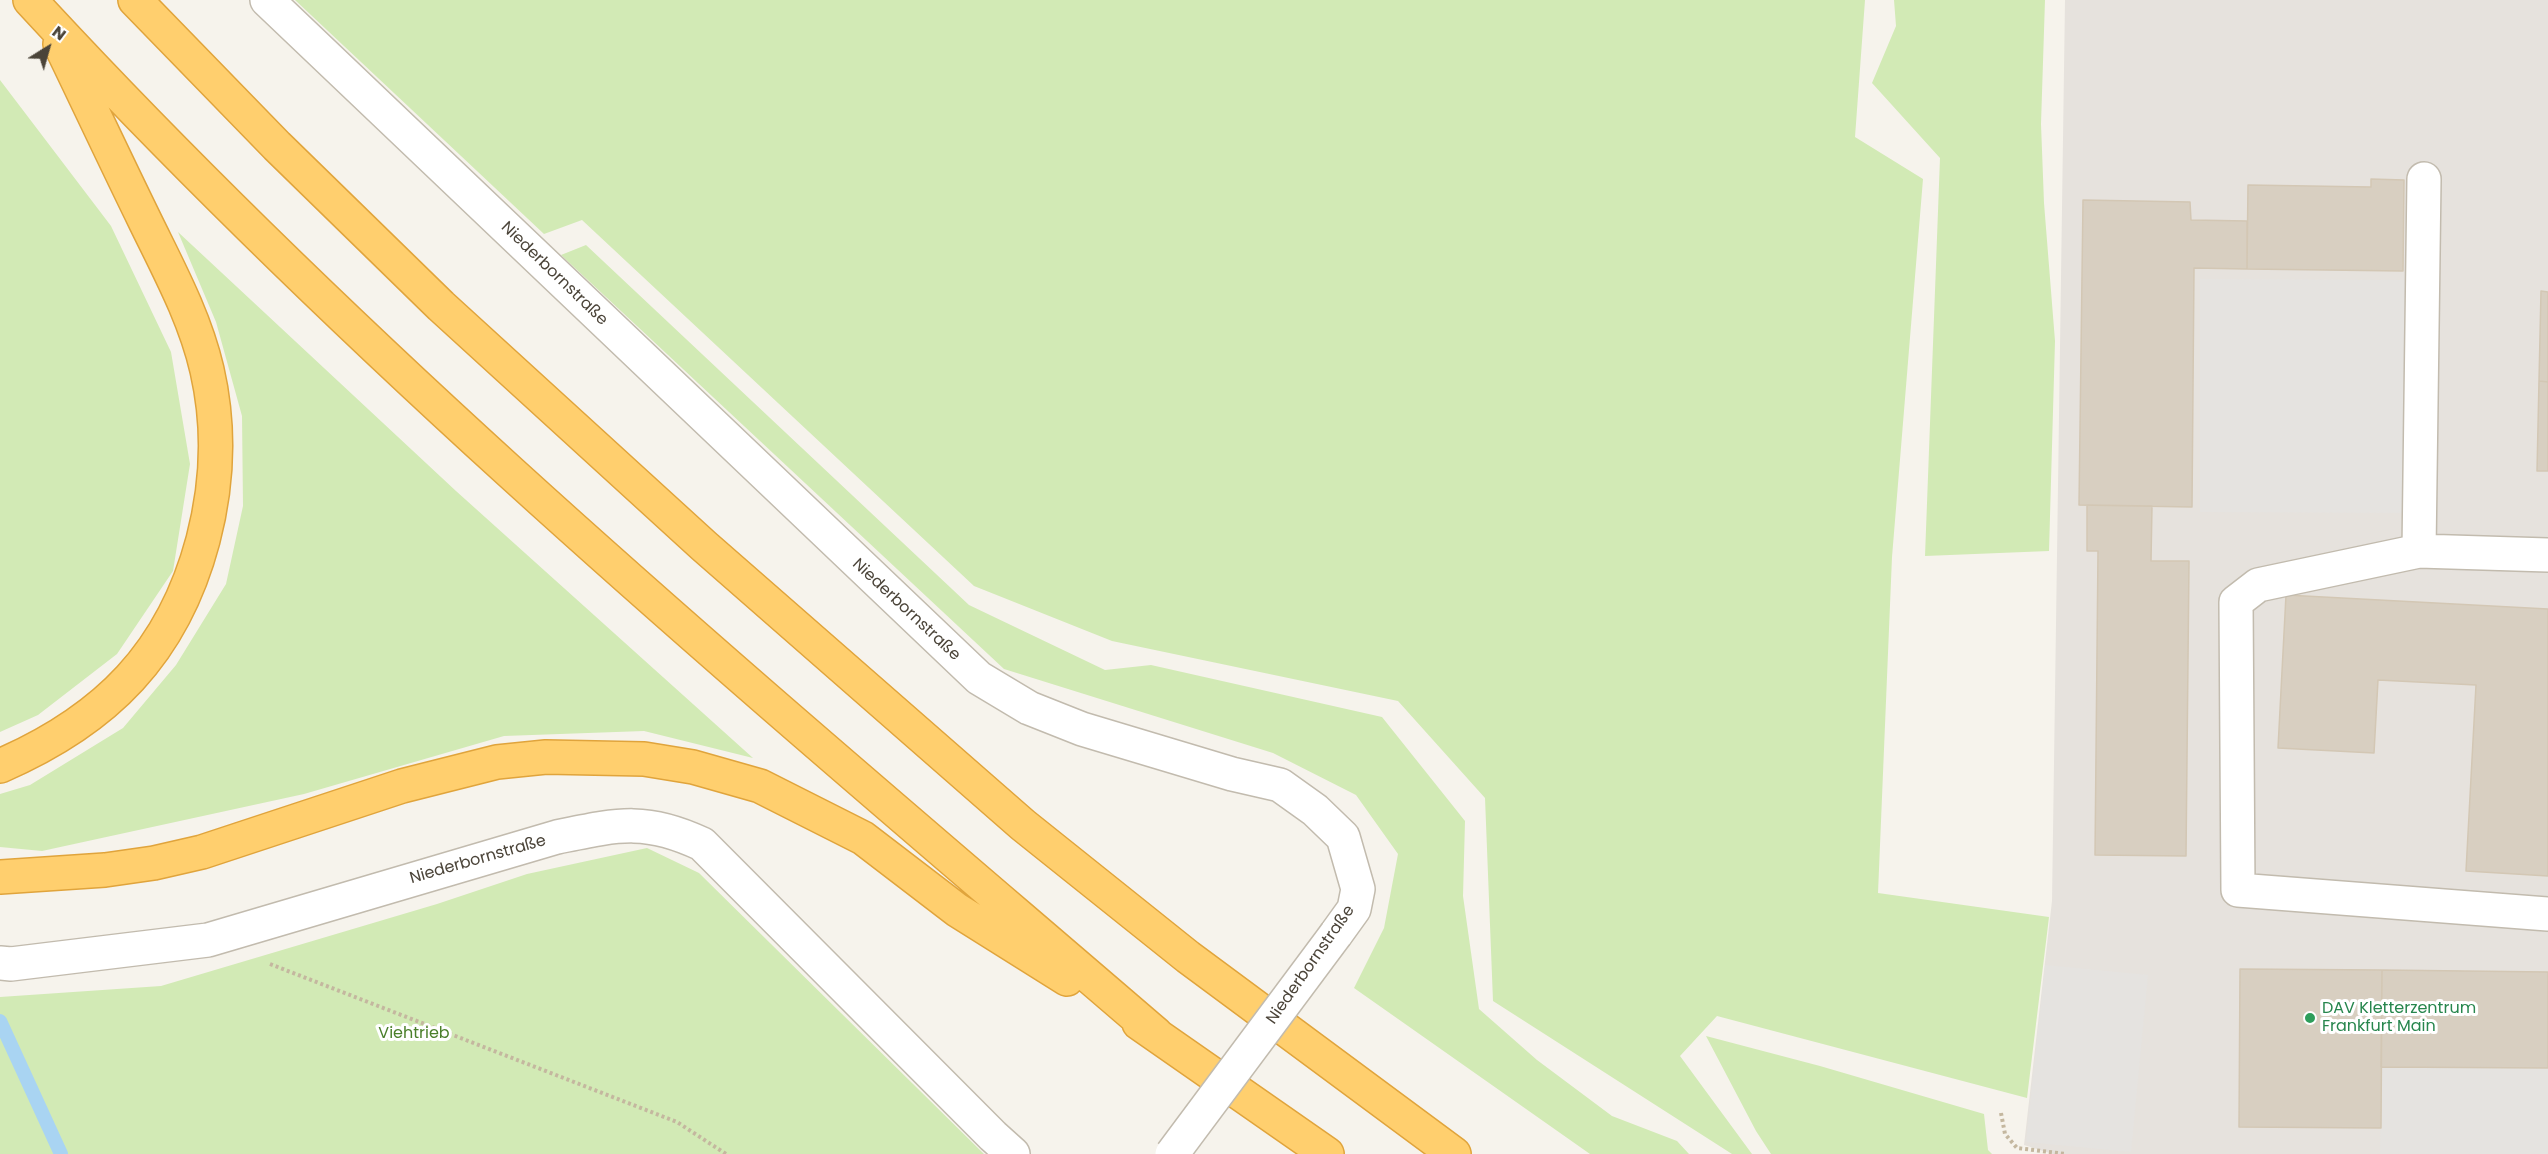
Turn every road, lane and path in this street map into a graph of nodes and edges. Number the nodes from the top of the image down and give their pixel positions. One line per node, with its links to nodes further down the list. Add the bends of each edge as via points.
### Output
1 (135, 0): 18 (highway, via 441,306 739,577 1023,825 1188,957)
2 (267, 0): 16 (lane, Niederbornstraße, bridge, via 979,678 1029,708 1082,729 1280,785 1343,837 1358,889 1354,909)
3 (39, 9): 7 (highway, via 172,275 192,324 206,368 217,456 212,507 195,573 154,651 124,686 83,721); 12 (highway, via 172,148 389,360 644,593)
4 (2424, 179): 5 (lane)
5 (2419, 551): 6 (lane); 9 (lane, via 2258,585 2236,602 2238,891)
6 (2548, 555)
7 (0, 766)
8 (0, 877): 12 (highway, via 105,870 202,852 402,786 497,762 644,759 693,767 760,786 863,838 957,910)
9 (2548, 914)
10 (264, 961): 14 (path, via 677,1122)
11 (0, 963): 15 (lane, Niederbornstraße, via 208,940 557,837 642,824 702,844)
12 (1156, 1034): 17 (highway)
13 (2001, 1113): 19 (path, via 2005,1134 2017,1148)
14 (726, 1154)
15 (1013, 1154)
16 (1172, 1154)
17 (1328, 1154)
18 (1454, 1154)
19 (2066, 1154)

